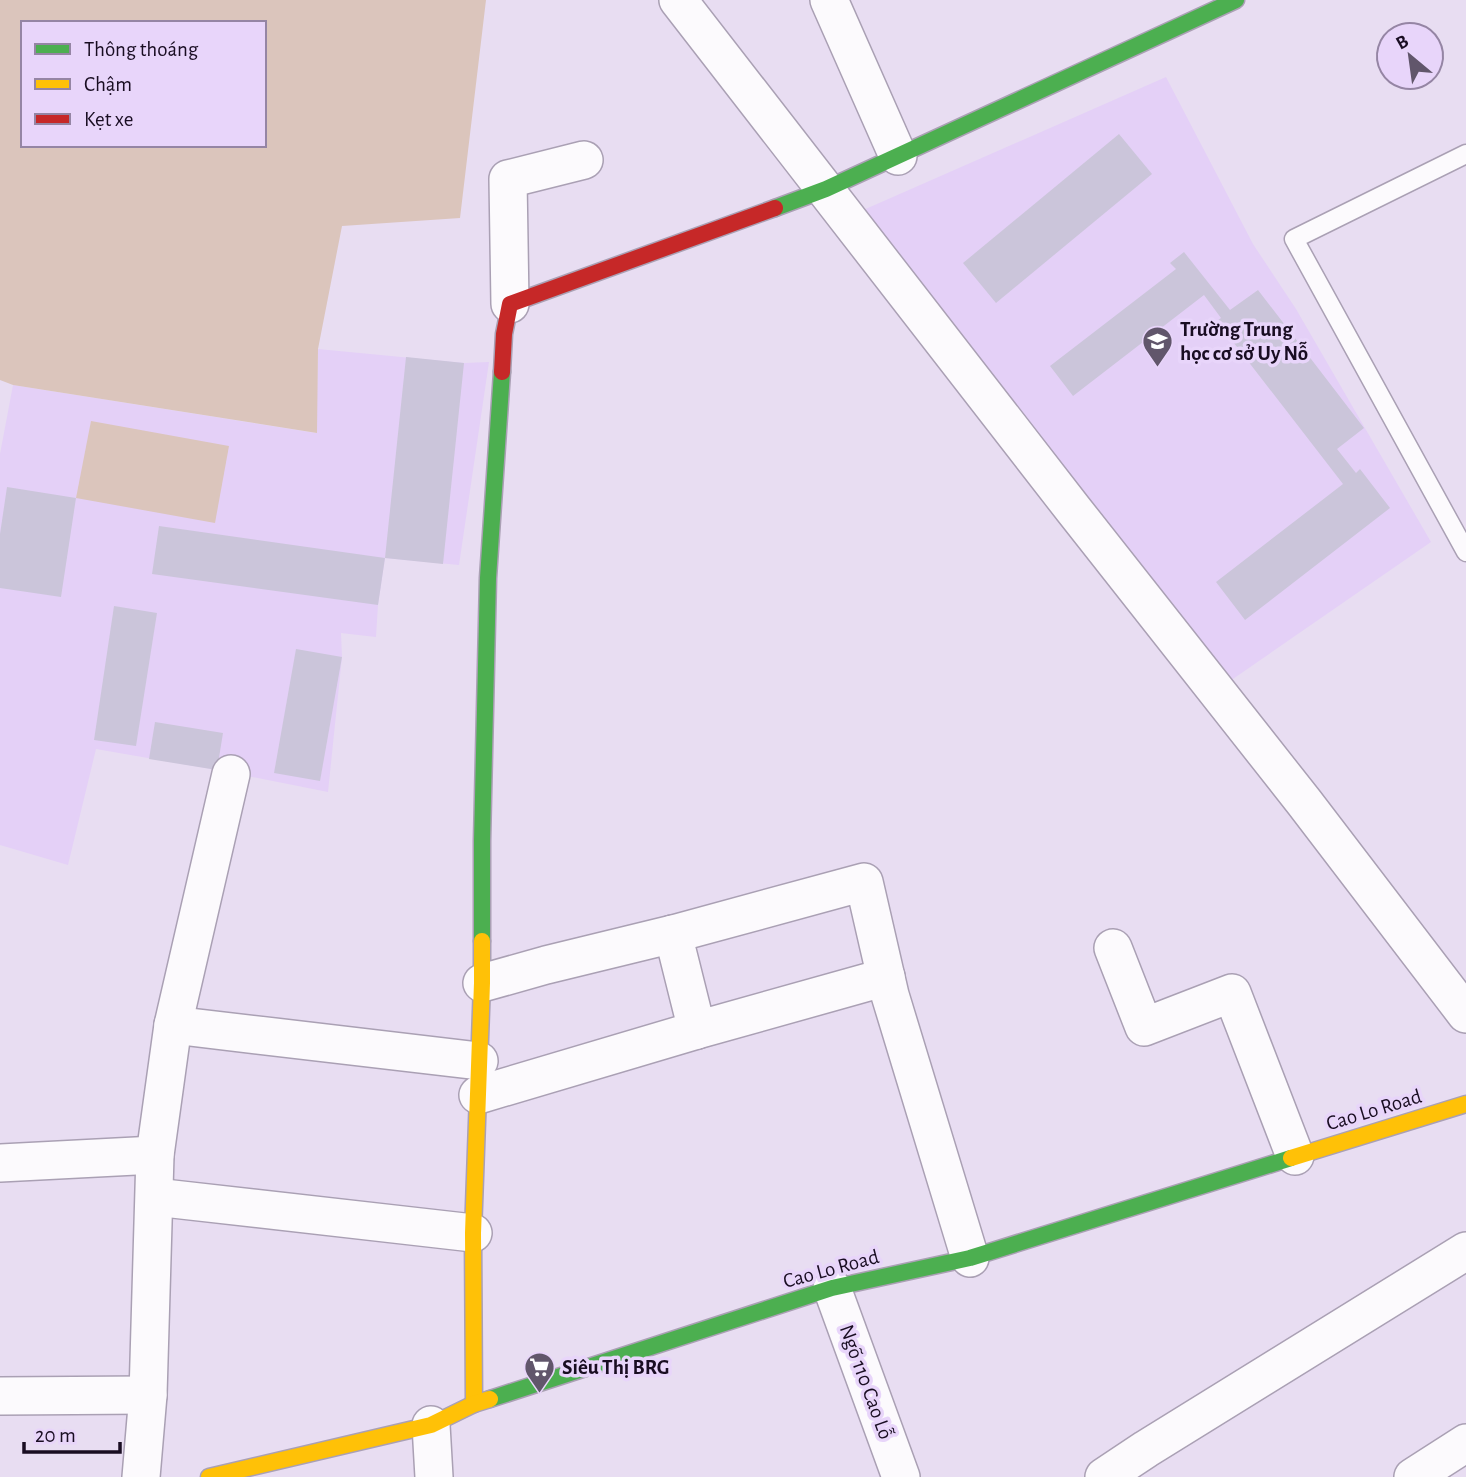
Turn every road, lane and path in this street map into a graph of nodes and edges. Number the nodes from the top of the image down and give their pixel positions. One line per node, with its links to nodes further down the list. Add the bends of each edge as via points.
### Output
1 (678, 0): 7 (street)
2 (829, 0): 5 (street)
3 (1236, 0): 5 (street)
4 (1466, 154): 9 (lane, via 1294,239)
5 (898, 156): 7 (street)
6 (584, 160): 8 (street, via 508,179)
7 (826, 189): 8 (street); 15 (street)
8 (510, 304): 14 (street, via 504,334 488,578)
9 (1466, 552)
10 (231, 774): 16 (street)
11 (673, 934): 13 (street, via 864,882); 14 (street); 17 (street)
12 (1114, 948): 21 (street, via 1144,1027 1232,993)
13 (886, 977): 17 (street); 26 (street)
14 (482, 984): 18 (street)
15 (1466, 1014)
16 (173, 1025): 18 (street); 20 (street)
17 (697, 1030): 18 (street)
18 (479, 1078): 24 (street)
19 (1466, 1104): 21 (street, Cao Lo Road)
20 (155, 1155): 22 (street); 23 (street)
21 (1295, 1156): 26 (street, Cao Lo Road)
22 (0, 1163)
23 (155, 1197): 24 (street); 28 (street)
24 (473, 1233): 30 (street)
25 (1466, 1251): 37 (street)
26 (971, 1258): 27 (street, Cao Lo Road)
27 (832, 1288): 30 (street, Cao Lo Road); 36 (street, Ngõ 110 Cao Lỗ)
28 (148, 1395): 29 (street); 33 (street)
29 (0, 1396)
30 (474, 1404): 31 (street, Cao Lo Road)
31 (431, 1425): 34 (street, Cao Lo Road); 35 (street)
32 (1466, 1443): 38 (street)
33 (141, 1477)
34 (209, 1477)
35 (434, 1477)
36 (901, 1477)
37 (1104, 1477)
38 (1413, 1477)

